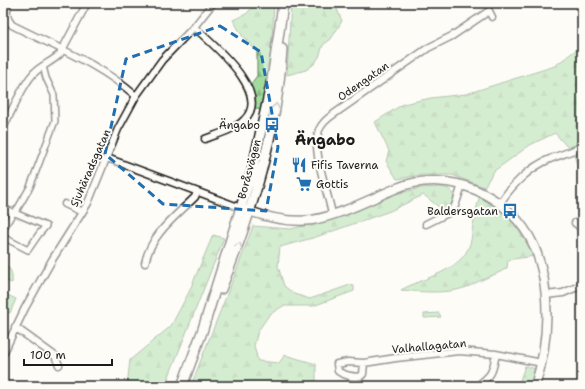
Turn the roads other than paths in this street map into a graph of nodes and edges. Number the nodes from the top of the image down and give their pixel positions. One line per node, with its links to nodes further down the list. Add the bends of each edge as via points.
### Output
1 (8, 3): 7 (street, via 6,17 12,25)
2 (87, 3): 7 (street)
3 (213, 3): 6 (street, Sjuhäradsgatan)
4 (283, 3): 19 (main road, Boråsvägen, via 272,80)
5 (492, 17): 22 (street, Odengatan, via 489,11 452,36 428,48 324,122 317,144)
6 (194, 27): 9 (street, Sjuhäradsgatan, via 162,60); 11 (street, via 239,72 252,100 244,121)
7 (62, 49): 8 (street, via 54,59); 9 (street, via 110,75)
8 (43, 66): 10 (street, via 28,81); 21 (street, via 54,95 54,121 30,187)
9 (136, 96): 13 (street, Sjuhäradsgatan)
10 (3, 128)
11 (205, 139)
12 (582, 146): 16 (street, via 535,166)
13 (107, 158): 15 (street); 20 (street, Sjuhäradsgatan)
14 (462, 185): 16 (street, via 484,193); 22 (street, via 440,182 416,183); 24 (street, via 455,206 450,212)
15 (197, 192): 19 (street); 28 (street, via 195,197 160,230)
16 (500, 203): 30 (street, via 530,237 543,272)
17 (65, 204): 20 (street)
18 (3, 208): 21 (street)
19 (245, 210): 22 (street, via 275,219 293,221 310,220); 37 (main road, Boråsvägen)
20 (82, 212): 31 (street, Sjuhäradsgatan, via 52,260)
21 (13, 213): 25 (street); 27 (street, via 46,226 28,250)
22 (332, 214)
23 (575, 223): 26 (street)
24 (426, 224)
25 (3, 230)
26 (582, 233)
27 (3, 237)
28 (145, 263)
29 (582, 285): 30 (street)
30 (546, 295): 35 (street)
31 (16, 327): 32 (street, Sjuhäradsgatan); 36 (street, via 55,356)
32 (3, 354)
33 (496, 354): 34 (street, Valhallagatan, via 459,351); 35 (street, Valhallagatan); 38 (street, via 493,371)
34 (364, 363)
35 (542, 363): 39 (street)
36 (59, 365)
37 (182, 386)
38 (477, 386)
39 (535, 386)

